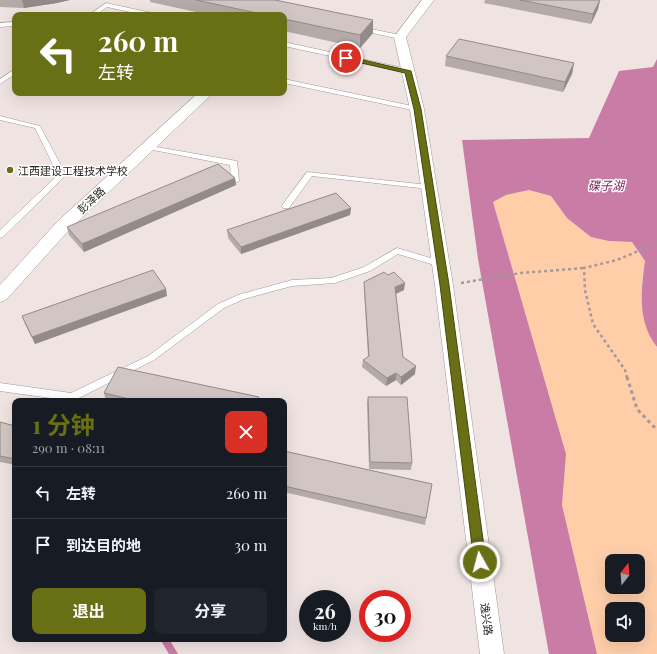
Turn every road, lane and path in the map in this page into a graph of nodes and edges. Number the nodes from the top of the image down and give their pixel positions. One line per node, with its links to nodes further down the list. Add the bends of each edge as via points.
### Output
1 (113, 0): 3 (lane)
2 (428, 0): 10 (street)
3 (106, 5): 4 (lane); 5 (lane); 6 (lane)
4 (95, 12)
5 (96, 12)
6 (138, 12)
7 (12, 24): 8 (lane)
8 (0, 25)
9 (355, 27): 10 (lane)
10 (400, 37): 12 (street, 逸兴路)
11 (287, 45): 12 (lane)
12 (408, 71): 17 (street, 逸兴路)
13 (12, 73): 15 (lane)
14 (287, 81): 17 (lane)
15 (0, 82)
16 (203, 96): 19 (street, 彭泽路)
17 (417, 109): 21 (street, 逸兴路)
18 (0, 118): 23 (lane, via 38,127 62,175)
19 (148, 147): 20 (lane, via 234,163); 28 (street, 彭泽路, via 63,226)
20 (235, 181)
21 (429, 187): 22 (lane, via 310,174); 25 (street, 逸兴路)
22 (286, 206)
23 (0, 235)
24 (657, 243): 26 (path, via 616,260)
25 (441, 264): 29 (lane, via 397,251 367,269 332,281 292,283 241,297 221,306 151,358 72,397); 31 (street, 逸兴路)
26 (584, 268): 27 (path, via 520,273); 30 (path, via 585,290 593,324 625,370 637,409)
27 (477, 280)
28 (0, 296)
29 (0, 387)
30 (657, 430)
31 (492, 654)

